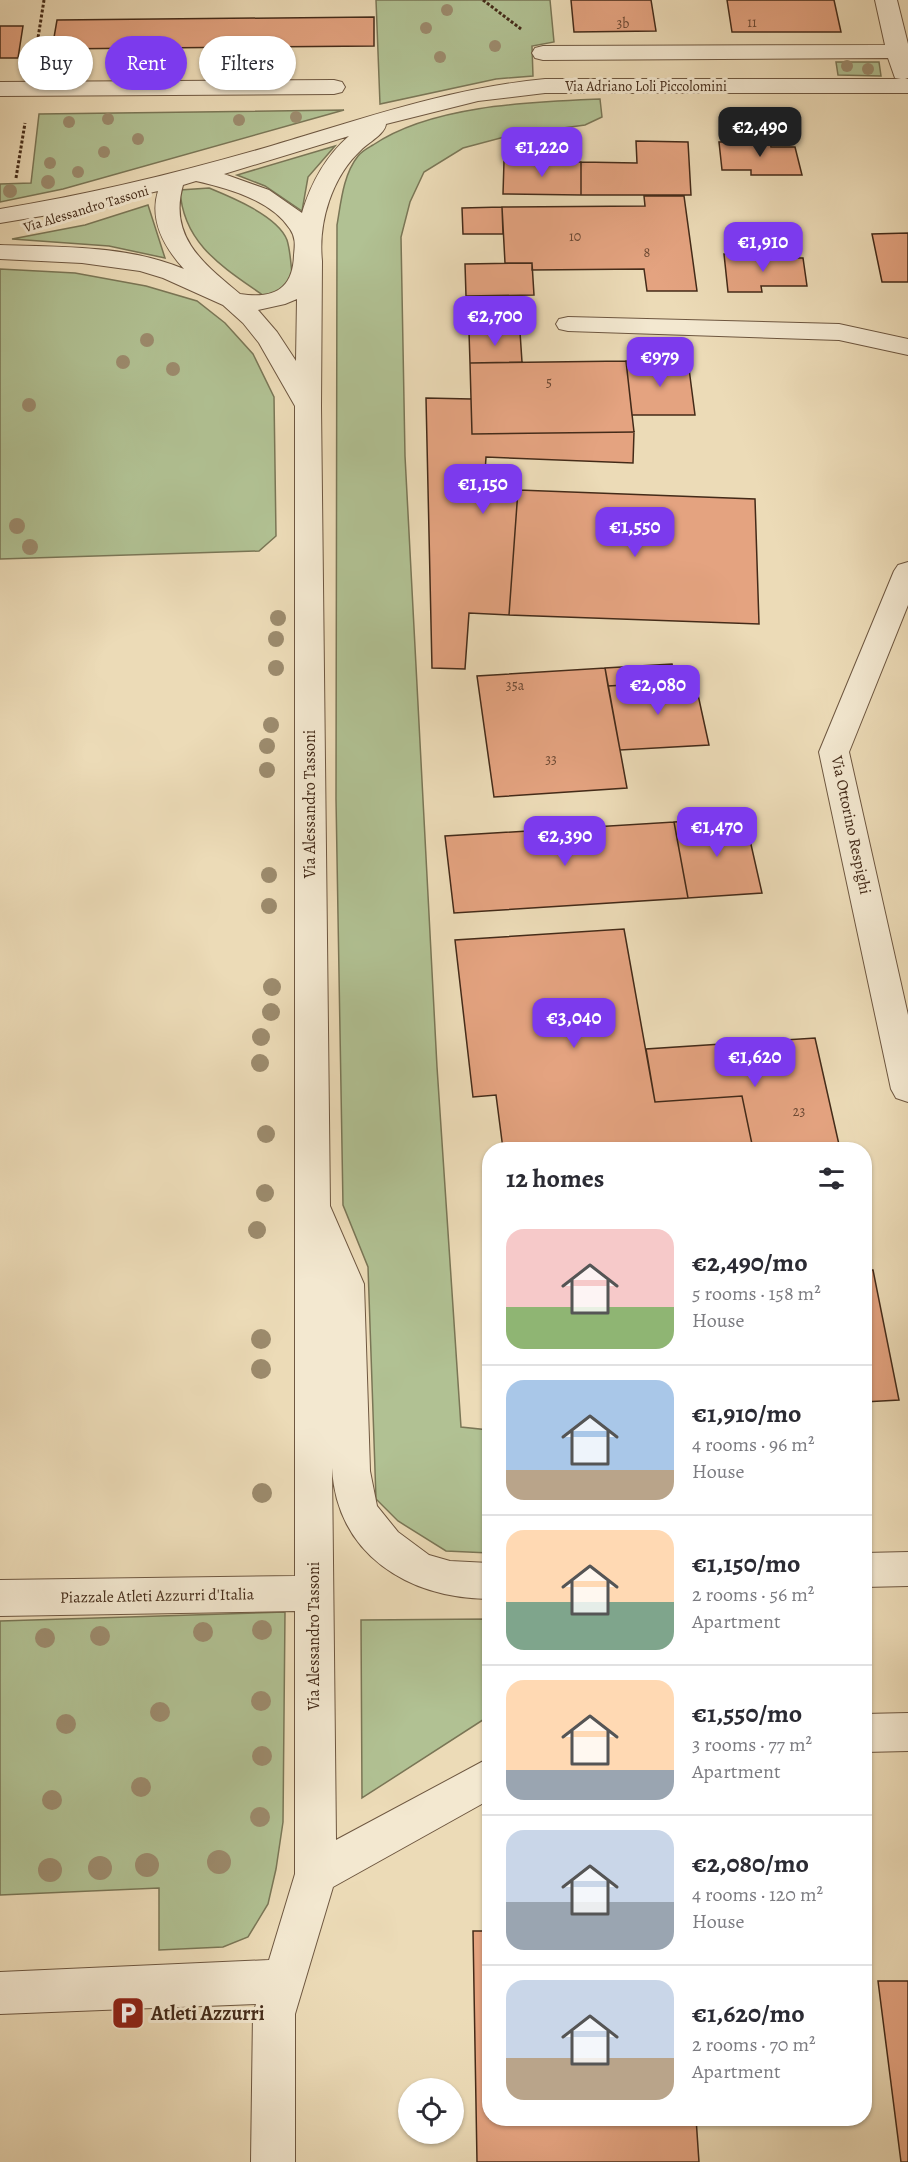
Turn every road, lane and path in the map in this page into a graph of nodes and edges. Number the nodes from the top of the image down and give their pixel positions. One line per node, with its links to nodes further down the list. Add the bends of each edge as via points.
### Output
1 (894, 7): 2 (street, Via Adriano Loli Piccolomini)
2 (903, 51): 3 (street, Via Adriano Loli Piccolomini); 4 (street, Via Adriano Loli Piccolomini)
3 (543, 53)
4 (907, 86): 7 (street, Via Adriano Loli Piccolomini, via 506,88)
5 (334, 87): 6 (street)
6 (0, 89)
7 (390, 117): 8 (street, Via Adriano Loli Piccolomini); 12 (street, Via Adriano Loli Piccolomini, via 363,135 341,157 323,187)
8 (198, 175): 9 (street, Via Alessandro Tassoni); 12 (street, Via Alessandro Tassoni, via 231,183 278,206 303,230)
9 (172, 182): 10 (street, Via Alessandro Tassoni); 11 (street, Via Alessandro Tassoni, via 70,216); 14 (street, Via Alessandro Tassoni, via 166,207 177,243)
10 (0, 216)
11 (0, 234)
12 (308, 243): 14 (street, Via Alessandro Tassoni, via 306,272 294,289 272,300); 17 (street, Via Alessandro Tassoni)
13 (0, 252): 14 (street, Via Alessandro Tassoni, via 119,260 162,269)
14 (231, 300): 17 (street, Via Alessandro Tassoni, via 274,347)
15 (568, 324): 16 (street, via 839,332)
16 (908, 347)
17 (308, 406): 20 (street, Via Alessandro Tassoni)
18 (908, 571): 19 (street, Via Ottorino Respighi, via 834,752)
19 (908, 1089)
20 (312, 1201): 23 (street, Via Alessandro Tassoni, via 346,1284 351,1471 362,1515 393,1551 416,1567 437,1576); 24 (street, Via Alessandro Tassoni)
21 (908, 1569): 22 (street)
22 (872, 1570)
23 (482, 1581)
24 (314, 1593): 25 (street, Piazzale Atleti Azzurri d'Italia); 29 (street, Via Alessandro Tassoni)
25 (0, 1598)
26 (908, 1732): 27 (street)
27 (872, 1733)
28 (482, 1782): 29 (street)
29 (316, 1874): 30 (street)
30 (284, 1981): 31 (street); 32 (street, via 274,2014)
31 (0, 1993)
32 (273, 2162)

